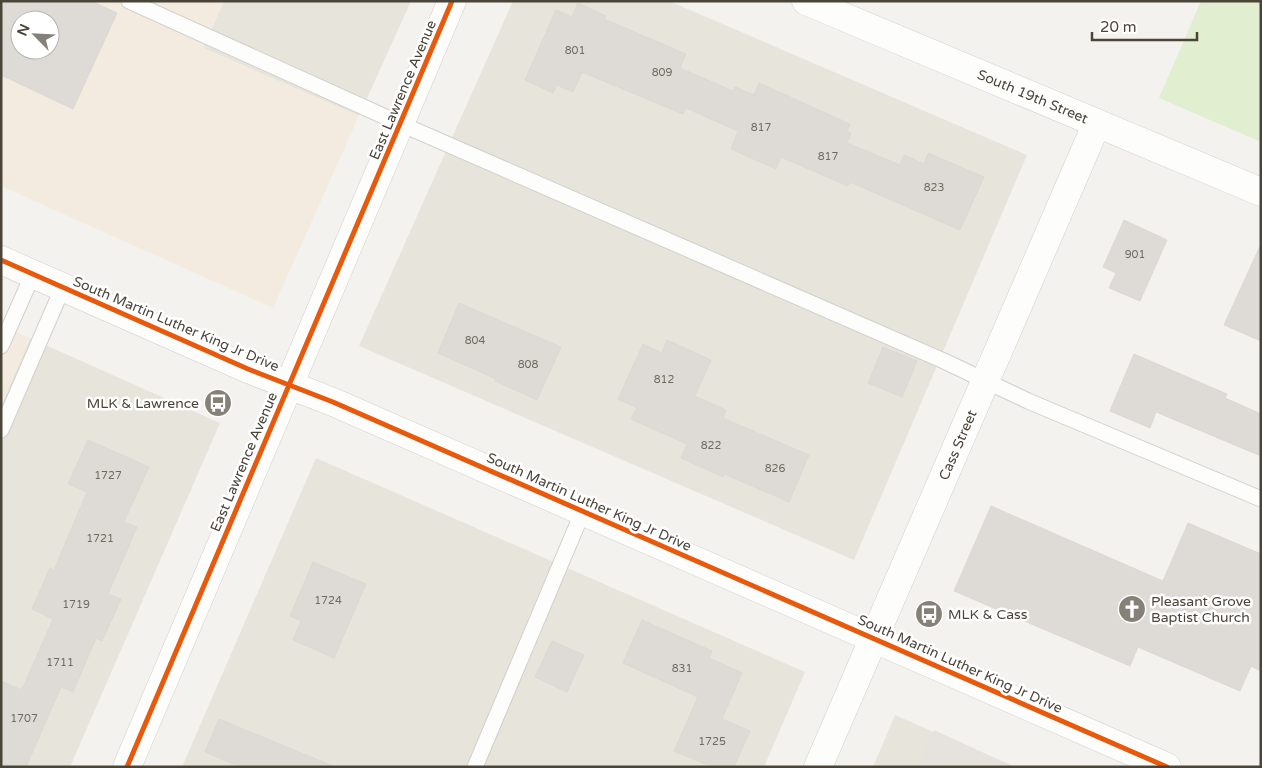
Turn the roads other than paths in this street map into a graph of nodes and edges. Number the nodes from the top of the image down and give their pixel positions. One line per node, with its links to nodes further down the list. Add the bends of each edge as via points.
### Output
1 (129, 1): 5 (lane)
2 (452, 1): 5 (street, East Lawrence Avenue)
3 (806, 1): 4 (street, South 19th Street)
4 (1097, 123): 6 (street, South 19th Street); 11 (street, Cass Street)
5 (401, 124): 11 (lane); 12 (street, East Lawrence Avenue)
6 (1261, 192)
7 (1, 260): 8 (street, South Martin Luther King Jr Drive)
8 (33, 274): 9 (street, South Martin Luther King Jr Drive); 10 (lane)
9 (63, 287): 12 (street, South Martin Luther King Jr Drive); 13 (lane)
10 (1, 346)
11 (986, 380): 14 (lane, via 1028,402); 16 (street, Cass Street)
12 (290, 385): 15 (street, South Martin Luther King Jr Drive); 17 (street, East Lawrence Avenue)
13 (1, 430)
14 (1261, 499)
15 (583, 511): 16 (street, South Martin Luther King Jr Drive); 18 (lane)
16 (874, 639): 19 (street, Cass Street); 20 (street, South Martin Luther King Jr Drive)
17 (127, 767)
18 (475, 767)
19 (818, 767)
20 (1168, 767)

